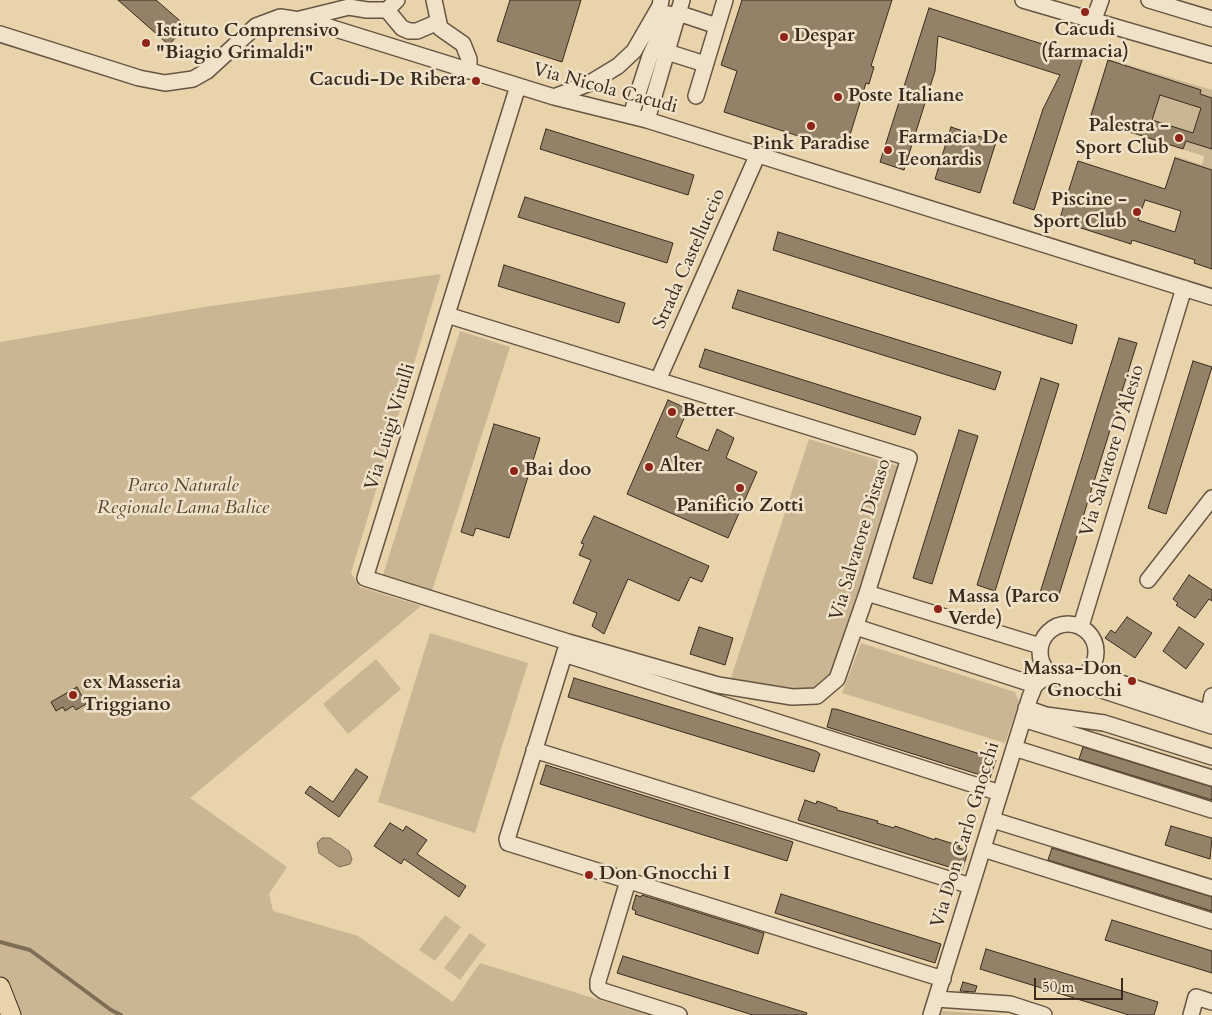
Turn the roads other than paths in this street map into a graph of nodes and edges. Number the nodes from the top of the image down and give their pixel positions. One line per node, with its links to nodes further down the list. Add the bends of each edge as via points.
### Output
1 (434, 0): 12 (street)
2 (661, 0): 23 (street, via 634,51 618,66 590,83)
3 (725, 0): 14 (street)
4 (1023, 0): 13 (street)
5 (1101, 0): 13 (street)
6 (1149, 0): 10 (street)
7 (678, 4): 14 (street); 17 (street); 24 (street, via 650,56)
8 (392, 5): 9 (street); 12 (street, via 402,28 409,31)
9 (367, 10): 11 (street, via 349,7); 15 (street, via 353,20)
10 (1212, 19)
11 (296, 20): 15 (street, Via Nicola Cacudi); 16 (street, Via Nicola Cacudi, via 280,17 256,26 207,71 193,79 165,83 138,78)
12 (438, 22): 20 (street, via 444,33 463,44 469,59)
13 (1093, 22): 18 (street)
14 (717, 26): 19 (street)
15 (348, 33): 20 (street, Via Nicola Cacudi)
16 (0, 34)
17 (667, 52): 19 (street); 25 (street)
18 (1212, 56)
19 (705, 64): 22 (street)
20 (469, 71): 21 (street, Via Nicola Cacudi)
21 (518, 86): 23 (street, Via Nicola Cacudi); 29 (street, Via Luigi Vitulli)
22 (696, 96)
23 (554, 97): 24 (street, Via Nicola Cacudi)
24 (631, 115): 25 (street, Via Nicola Cacudi)
25 (647, 120): 26 (street, Via Nicola Cacudi)
26 (758, 154): 27 (street, Via Nicola Cacudi); 30 (street, Strada Castelluccio)
27 (1184, 288): 28 (street, Via Nicola Cacudi); 34 (street, Via Salvatore D'Alesio)
28 (1212, 297)
29 (447, 314): 30 (street, Via Salvatore Distaso); 37 (street, Via Luigi Vitulli, via 365,578)
30 (658, 380): 33 (street, Via Salvatore Distaso, via 909,458)
31 (1212, 498): 32 (street)
32 (1148, 580)
33 (867, 592): 35 (street, Via Salvatore Distaso); 36 (street)
34 (1080, 626): 36 (street, via 1054,627); 38 (street, via 1088,632 1096,647 1094,665)
35 (856, 627): 37 (street, Via Salvatore Distaso, via 838,679 817,696 792,697 718,685); 41 (street)
36 (1040, 646): 39 (street, via 1040,658)
37 (566, 648): 46 (street); 49 (street)
38 (1088, 672): 40 (street); 44 (street)
39 (1049, 674): 40 (street); 41 (street)
40 (1071, 680): 44 (street)
41 (1035, 685): 43 (street, Via Don Carlo Gnocchi)
42 (1212, 696): 44 (street)
43 (1025, 713): 45 (street, Via Don Carlo Gnocchi); 47 (street, via 1104,723); 48 (street)
44 (1211, 720)
45 (1014, 748): 49 (street, Via Don Carlo Gnocchi); 50 (street)
46 (534, 750): 53 (street, via 506,839 508,843); 54 (street)
47 (1212, 757)
48 (1212, 778)
49 (1000, 793): 51 (street, Via Don Carlo Gnocchi)
50 (1212, 810)
51 (993, 820): 52 (street, Via Don Carlo Gnocchi); 55 (street)
52 (983, 849): 54 (street, Via Don Carlo Gnocchi); 56 (street)
53 (628, 881): 57 (street); 62 (street, via 598,987 603,992)
54 (971, 886): 57 (street, Via Don Carlo Gnocchi)
55 (1212, 888)
56 (1212, 921)
57 (943, 978): 59 (street, Via Don Carlo Gnocchi)
58 (0, 987): 61 (main road)
59 (936, 999): 63 (street, Via Don Carlo Gnocchi); 64 (street, via 1010,1004)
60 (1212, 1002): 65 (street, via 1196,997)
61 (11, 1015)
62 (679, 1015)
63 (931, 1015)
64 (1044, 1015)
65 (1191, 1015)

